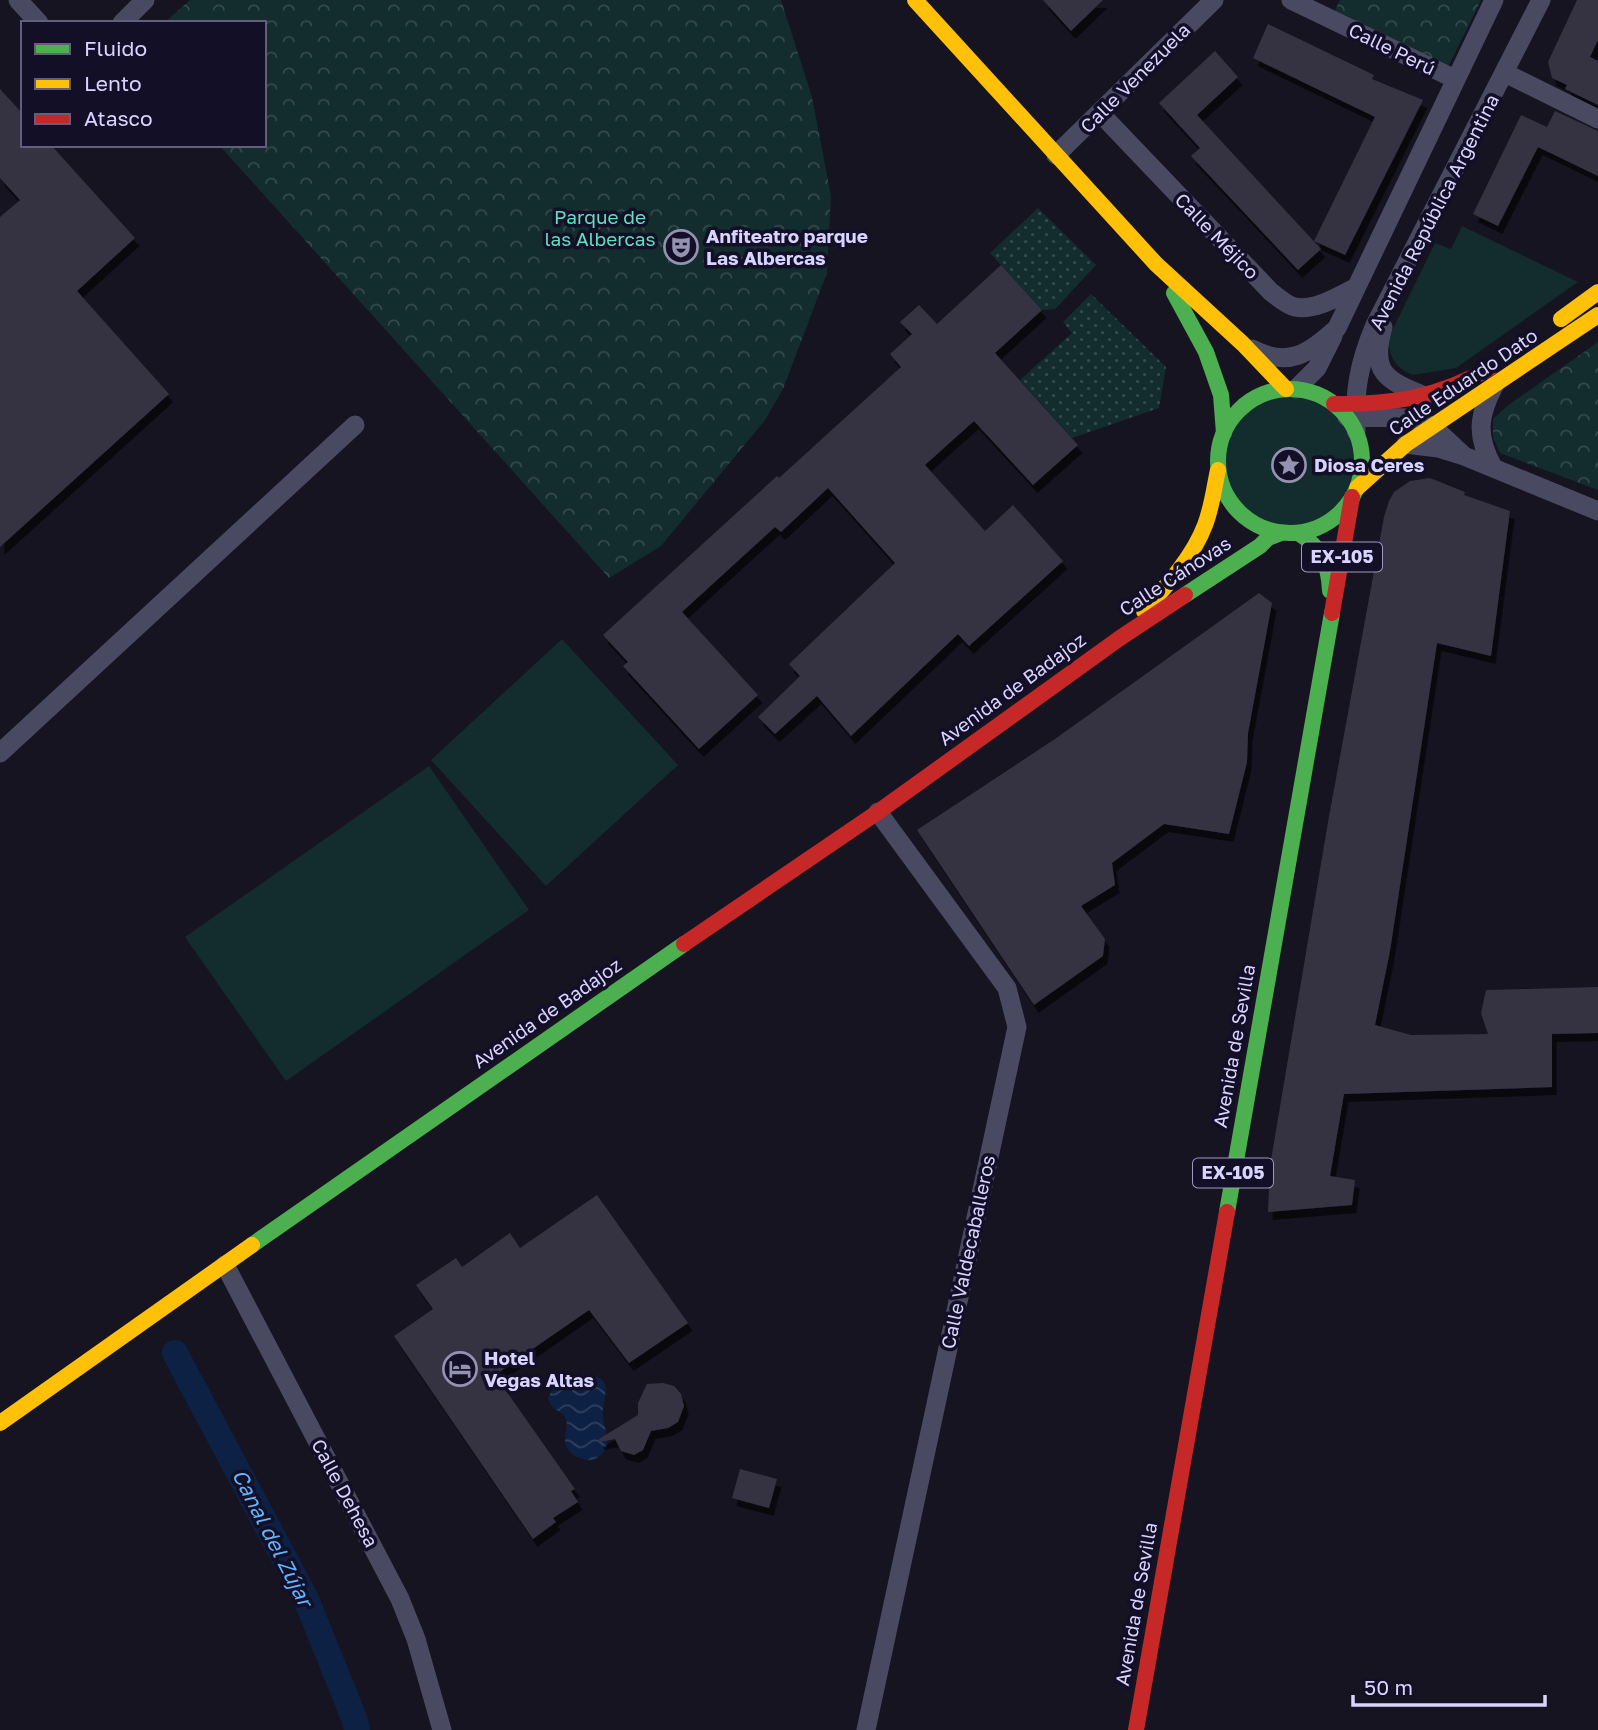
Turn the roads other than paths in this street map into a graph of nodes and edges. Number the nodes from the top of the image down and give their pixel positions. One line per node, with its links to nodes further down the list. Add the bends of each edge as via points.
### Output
1 (18, 0): 9 (street)
2 (145, 0): 10 (street)
3 (915, 0): 15 (main road)
4 (1214, 0): 13 (street, Calle Venezuela)
5 (1291, 0): 8 (street, Calle Perú)
6 (1494, 0): 12 (street, Avenida República Argentina)
7 (1541, 0): 11 (street, Avenida República Argentina)
8 (1327, 8): 12 (street, Calle Perú)
9 (37, 21)
10 (124, 21)
11 (1505, 73): 14 (street); 18 (street, Avenida República Argentina)
12 (1455, 79): 17 (street, Avenida República Argentina)
13 (1100, 113): 15 (street, Calle Venezuela); 17 (street, Calle Méjico, via 1284,302 1308,307)
14 (1598, 119)
15 (1056, 155): 16 (main road)
16 (1156, 264): 22 (main road); 29 (main road, via 1206,352 1221,395)
17 (1355, 288): 21 (street, Avenida República Argentina)
18 (1395, 289): 25 (street, via 1378,363 1397,384); 26 (street, Avenida República Argentina, via 1365,348)
19 (1598, 292): 25 (main road, Calle Eduardo Dato, via 1465,384)
20 (1598, 315): 23 (main road, Calle Eduardo Dato)
21 (1337, 328): 22 (street, Avenida República Argentina, via 1318,346 1286,359 1265,356); 24 (street, Avenida República Argentina, via 1317,368)
22 (1243, 344): 24 (main road)
23 (1494, 386): 28 (main road, Calle Eduardo Dato); 32 (street, via 1482,411 1481,426 1484,452)
24 (1291, 389): 26 (main road, via 1319,395); 29 (main road, via 1252,400)
25 (1426, 396): 26 (main road, Calle Eduardo Dato, via 1377,404)
26 (1349, 415): 28 (street, via 1413,418); 34 (main road, via 1361,453)
27 (355, 425): 40 (street)
28 (1433, 427): 30 (main road, Calle Eduardo Dato); 31 (street)
29 (1224, 433): 33 (main road)
30 (1406, 444): 31 (street); 34 (main road, Calle Eduardo Dato)
31 (1464, 456): 32 (street)
32 (1493, 467): 35 (street)
33 (1218, 468): 36 (main road, via 1233,505 1248,520); 39 (main road, Calle Cánovas, via 1203,530 1166,588)
34 (1354, 493): 37 (main road, via 1333,519); 38 (main road, Avenida de Sevilla / EX-105)
35 (1598, 511)
36 (1281, 533): 37 (main road); 39 (main road, Calle Cánovas)
37 (1298, 533): 38 (main road, Avenida de Sevilla / EX-105, via 1315,542 1330,573)
38 (1330, 617): 46 (main road, Avenida de Sevilla / EX-105)
39 (1119, 638): 41 (main road, Avenida de Badajoz)
40 (0, 753)
41 (878, 812): 42 (main road, Avenida de Badajoz, via 574,1018); 45 (street, Calle Valdecaballeros, via 1007,988 1017,1027)
42 (225, 1265): 43 (main road, Avenida de Badajoz); 44 (street, Calle Dehesa, via 400,1599)
43 (0, 1423)
44 (442, 1730)
45 (866, 1730)
46 (1136, 1730)

